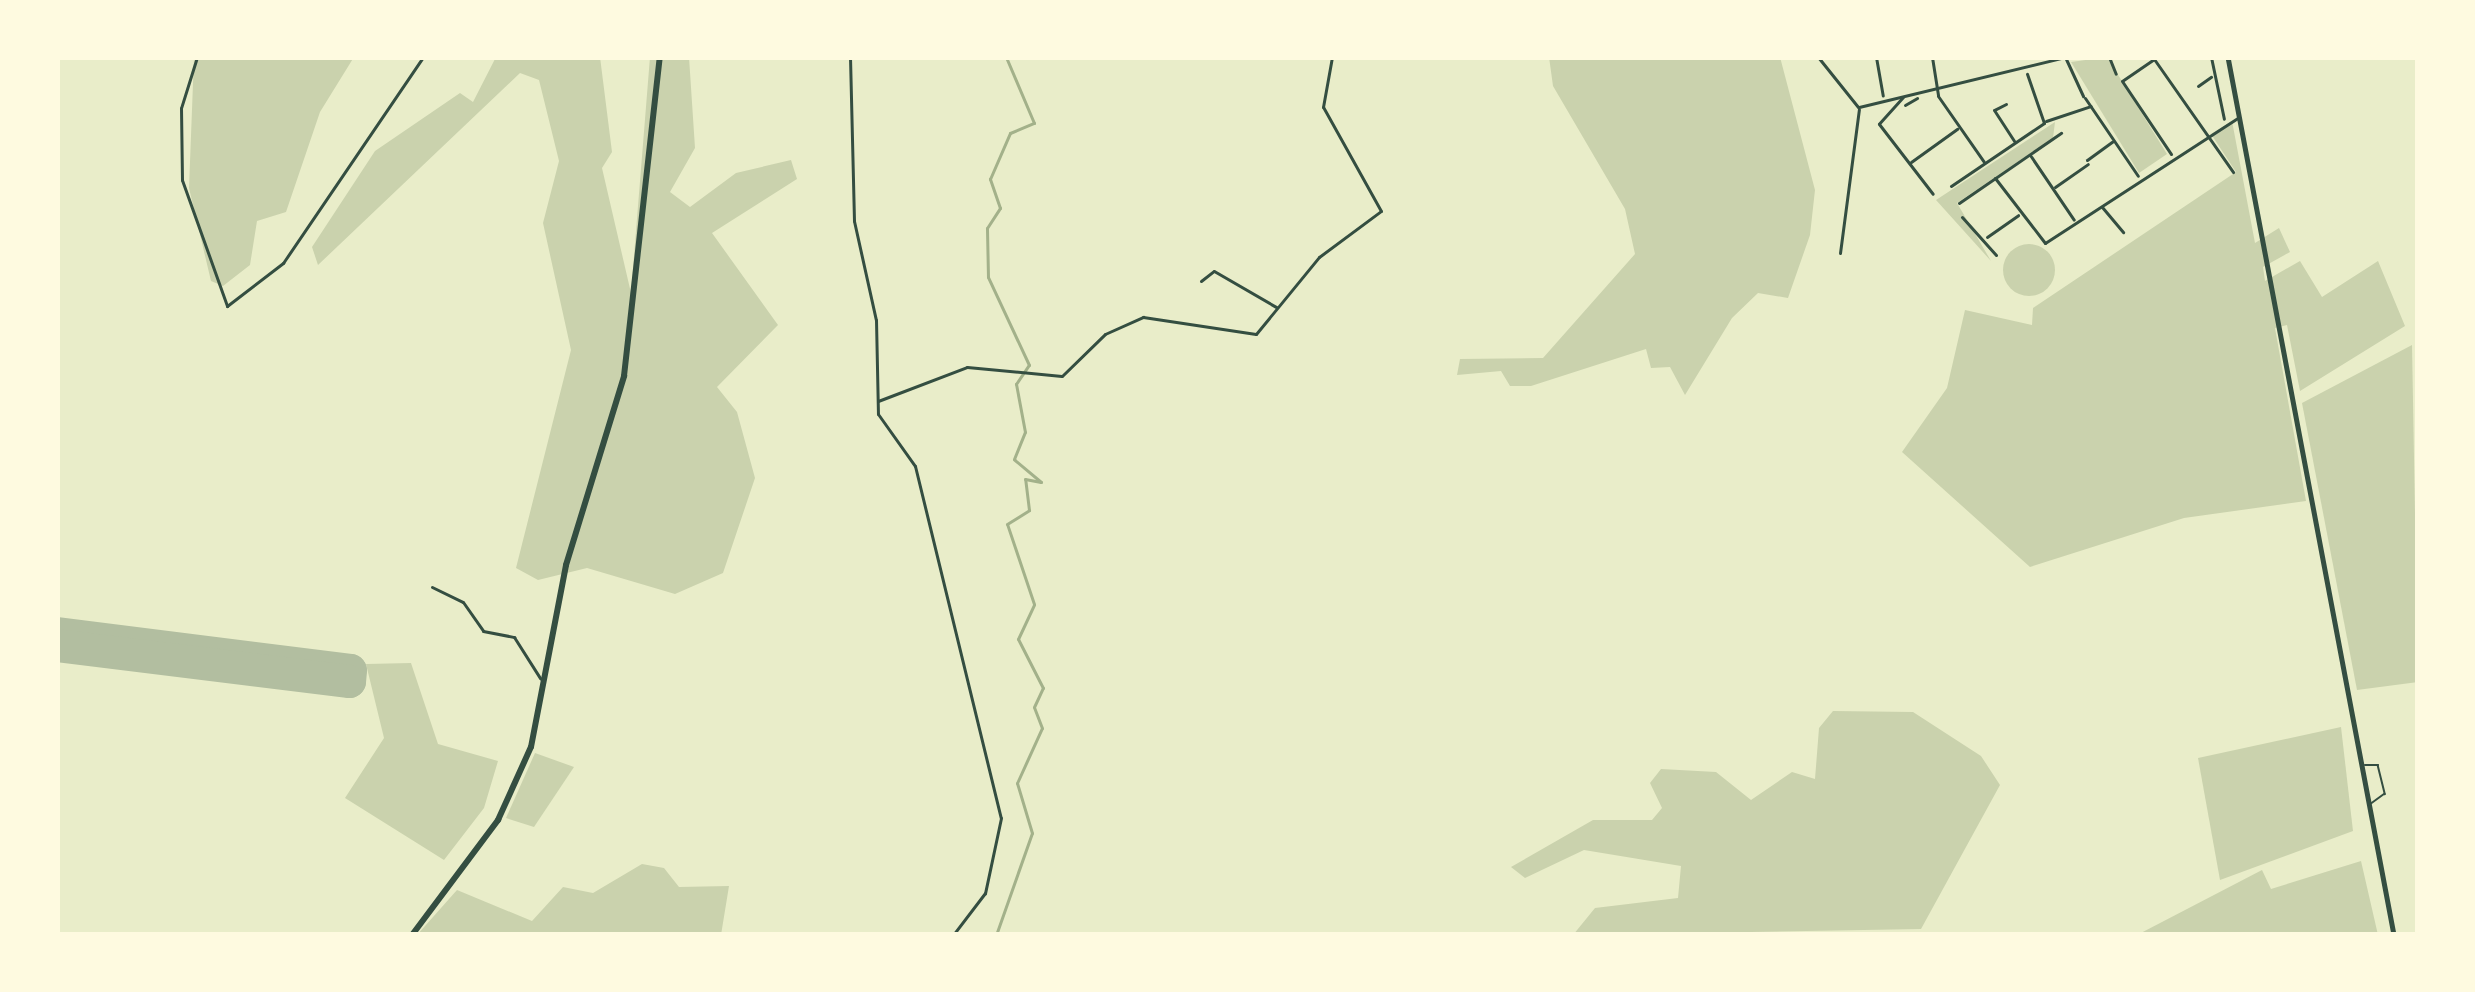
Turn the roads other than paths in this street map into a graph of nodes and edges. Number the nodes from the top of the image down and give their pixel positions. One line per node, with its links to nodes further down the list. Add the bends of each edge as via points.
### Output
1 (197, 57): 2 (street, via 181,108 182,180 227,306 289,256 337,170)
2 (423, 57)
3 (660, 57): 57 (highway, via 624,376)
4 (850, 57): 55 (street, via 854,220 876,320)
5 (1332, 57): 54 (street, via 1323,107 1381,211 1319,256)
6 (1818, 57): 25 (street)
7 (1876, 57): 20 (street)
8 (1932, 57): 18 (street)
9 (2066, 57): 14 (street); 24 (street)
10 (2109, 57): 15 (street)
11 (2211, 57): 16 (street)
12 (2228, 57): 26 (street)
13 (2156, 58): 30 (street); 35 (street, via 2122,83)
14 (2026, 72): 18 (street); 27 (street)
15 (2116, 74)
16 (2214, 75): 17 (street); 28 (street)
17 (2198, 86)
18 (1937, 89): 19 (street); 29 (street)
19 (1903, 95): 20 (street); 23 (street)
20 (1883, 97): 25 (street)
21 (1917, 98): 23 (street)
22 (2006, 104): 33 (street, via 1994,110)
23 (1904, 105): 36 (street, via 1879,124)
24 (2090, 106): 27 (street); 32 (street)
25 (1858, 107): 51 (street)
26 (2239, 117): 28 (street); 58 (street)
27 (2044, 121): 33 (street)
28 (2224, 121): 30 (street)
29 (1960, 127): 36 (street); 37 (street)
30 (2206, 133): 35 (street); 38 (street)
31 (2058, 134): 34 (street)
32 (2114, 140): 40 (street); 42 (street)
33 (2015, 142): 37 (street)
34 (2030, 155): 39 (street); 42 (street)
35 (2172, 156): 40 (street)
36 (1909, 163): 43 (street)
37 (1985, 164): 41 (street)
38 (2233, 172)
39 (1995, 178): 44 (street); 46 (street)
40 (2140, 179): 45 (street)
41 (1951, 186)
42 (2054, 188): 48 (street)
43 (1934, 194)
44 (1959, 203)
45 (2101, 206): 48 (street); 49 (street)
46 (2020, 214): 48 (street, via 2042,244); 50 (street)
47 (1962, 217): 50 (street)
48 (2075, 222)
49 (2123, 232)
50 (1985, 238): 52 (street)
51 (1840, 253)
52 (1996, 255)
53 (1201, 281): 54 (street, via 1214,272)
54 (1278, 308): 55 (street, via 1256,334 1129,321 1066,375 1016,377 967,367)
55 (876, 401): 61 (street, via 931,519 1001,818 990,881)
56 (431, 587): 57 (street, via 464,602 483,631 514,637)
57 (542, 679): 60 (highway, via 511,797)
58 (2361, 766): 59 (street); 59 (lane, via 2378,765 2384,792)
59 (2368, 805): 62 (street)
60 (412, 935)
61 (953, 935)
62 (2394, 935)

